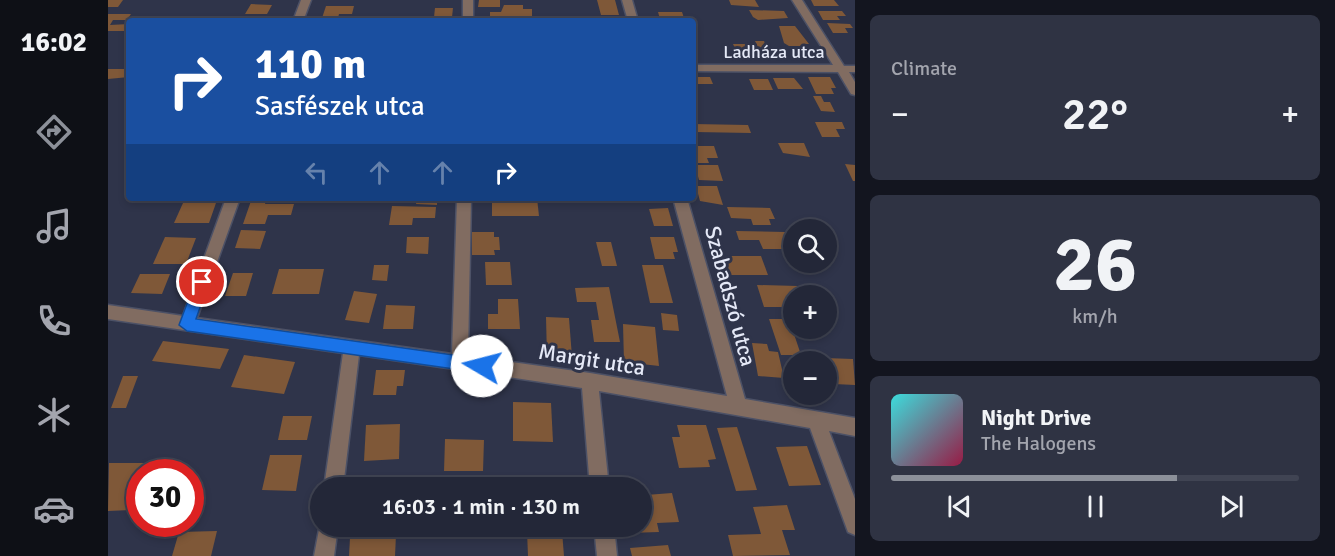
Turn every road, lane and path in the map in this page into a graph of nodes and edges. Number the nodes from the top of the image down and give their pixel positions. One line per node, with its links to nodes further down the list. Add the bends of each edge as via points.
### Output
1 (306, 0): 5 (street)
2 (468, 0): 6 (street)
3 (627, 0): 7 (street)
4 (797, 0): 9 (street)
5 (299, 18)
6 (468, 18)
7 (632, 18)
8 (696, 68): 9 (street, Ladháza utca)
9 (842, 69): 10 (street, Ladháza utca); 11 (street)
10 (855, 69)
11 (855, 91)
12 (232, 201): 16 (street)
13 (464, 201): 18 (street)
14 (681, 201): 20 (street, Szabadszó utca)
15 (108, 312): 16 (street, Margit utca)
16 (187, 325): 17 (street, Margit utca)
17 (352, 348): 18 (street, Margit utca); 23 (street)
18 (460, 363): 19 (street, Margit utca)
19 (590, 381): 20 (street, Margit utca); 24 (street)
20 (738, 406): 21 (street, Margit utca)
21 (816, 421): 22 (street, Margit utca); 25 (street)
22 (855, 427)
23 (334, 477)
24 (599, 477)
25 (855, 525)
26 (327, 537): 28 (street)
27 (605, 537): 29 (street)
28 (324, 556)
29 (607, 556)

